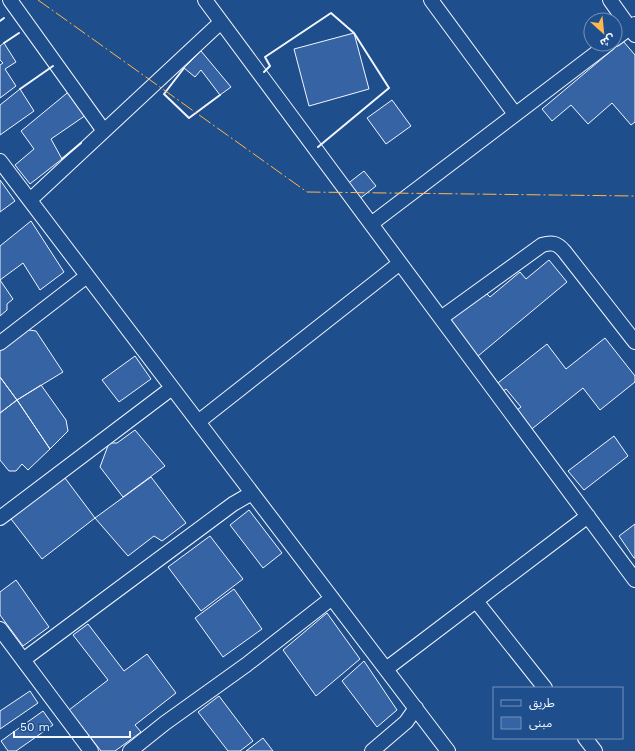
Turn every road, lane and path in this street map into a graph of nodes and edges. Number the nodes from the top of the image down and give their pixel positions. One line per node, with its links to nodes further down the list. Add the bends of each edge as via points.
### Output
1 (10, 0): 10 (street)
2 (205, 0): 5 (street)
3 (431, 0): 9 (street)
4 (610, 0): 6 (street)
5 (221, 22): 10 (street); 13 (street)
6 (633, 29): 7 (street)
7 (623, 35)
8 (597, 52): 9 (street)
9 (515, 114): 13 (street)
10 (104, 131): 12 (street)
11 (0, 161): 12 (street)
12 (30, 200): 15 (street)
13 (372, 224): 14 (street)
14 (400, 263): 16 (street); 20 (street)
15 (87, 276): 18 (street); 19 (street)
16 (441, 318): 17 (street, via 542,245 550,242 558,244 564,251); 22 (street)
17 (635, 342)
18 (0, 343)
19 (172, 388): 20 (street); 23 (street)
20 (198, 422): 21 (street)
21 (252, 493): 25 (street); 28 (street, via 233,504)
22 (588, 516): 24 (street); 26 (street)
23 (0, 518)
24 (635, 580)
25 (332, 598): 29 (street); 34 (street)
26 (476, 601): 29 (street); 30 (street)
27 (0, 628): 28 (street)
28 (23, 660): 33 (street)
29 (386, 669): 31 (street)
30 (544, 687)
31 (416, 708): 35 (street, via 406,722); 36 (street)
32 (586, 739): 37 (street)
33 (91, 751)
34 (130, 751)
35 (372, 751)
36 (448, 751)
37 (595, 751)

